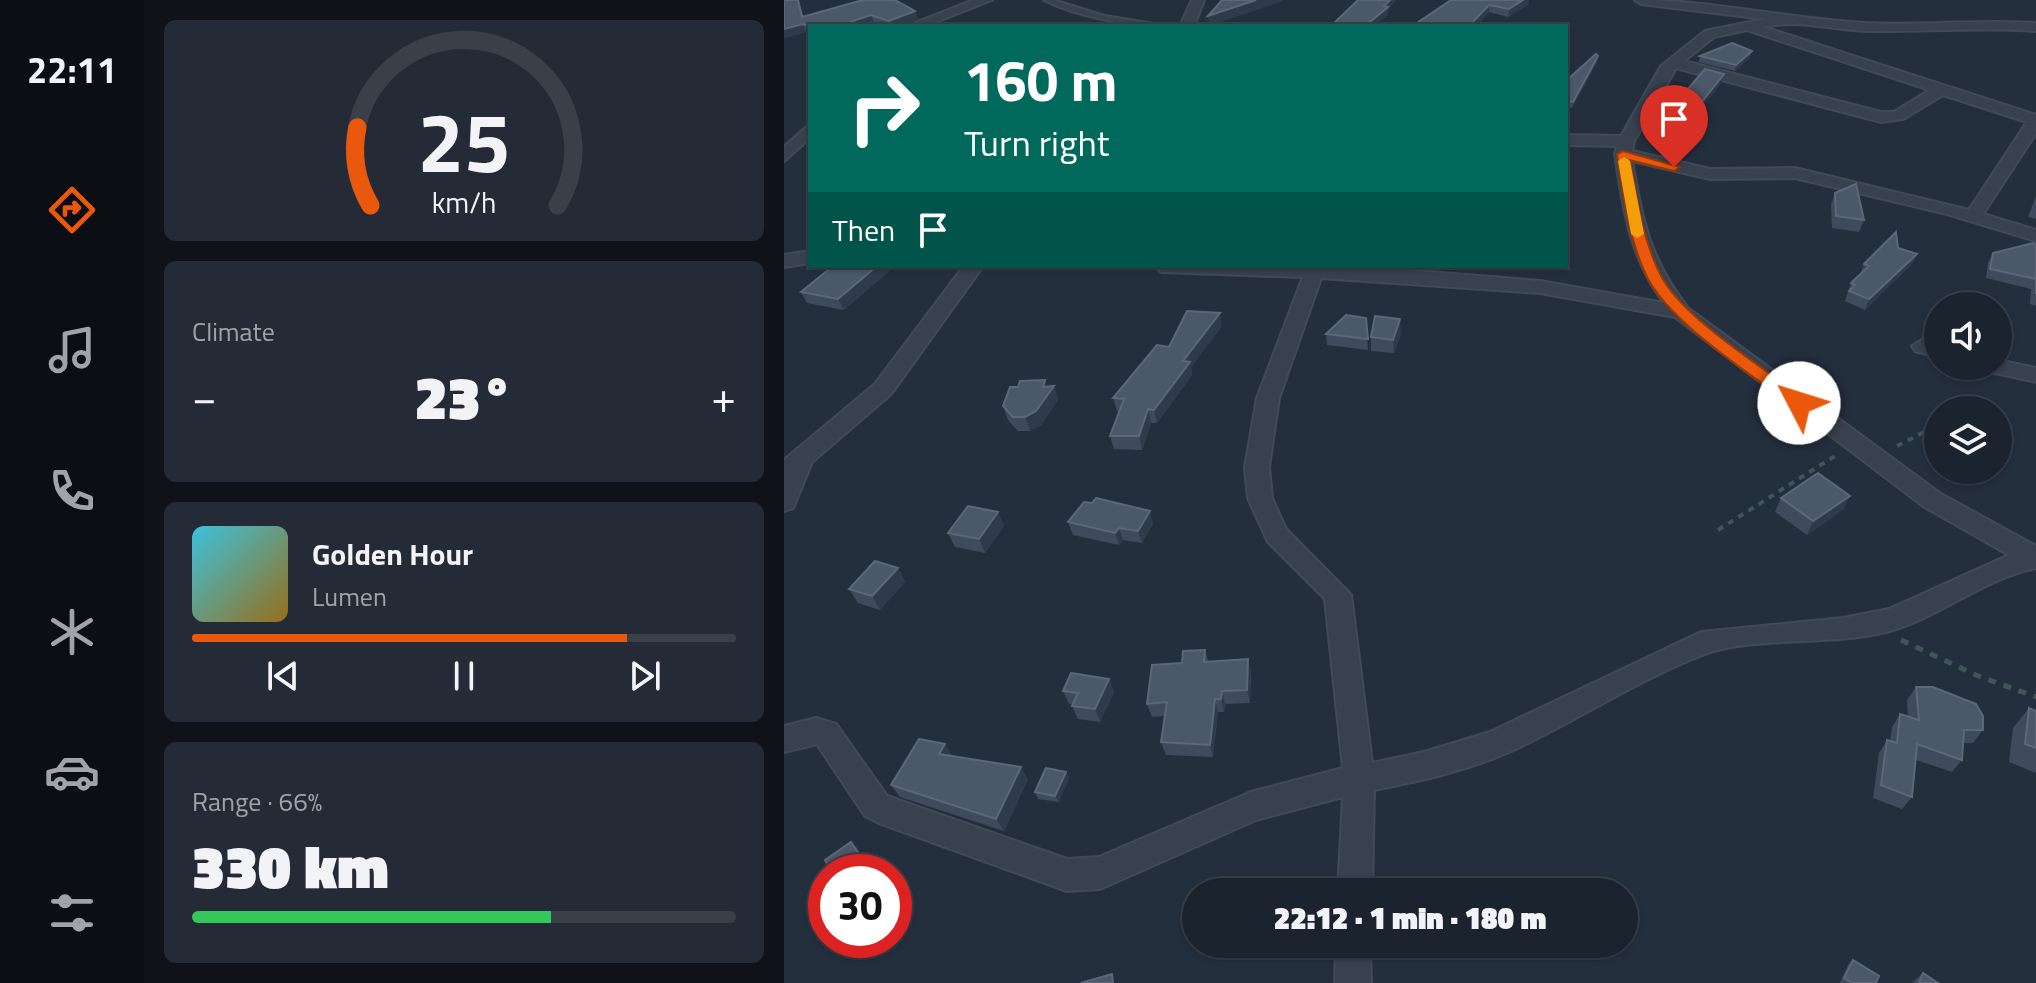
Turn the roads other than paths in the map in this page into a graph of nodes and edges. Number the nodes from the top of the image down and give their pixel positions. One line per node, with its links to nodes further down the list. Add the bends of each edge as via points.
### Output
1 (986, 0): 6 (street)
2 (1047, 0): 7 (lane, via 1104,18)
3 (1198, 0): 8 (street)
4 (1641, 0): 5 (street)
5 (1782, 19): 9 (street); 10 (street, via 1866,27)
6 (920, 24)
7 (1148, 24)
8 (1188, 24)
9 (1745, 25): 11 (street, via 1710,34); 12 (street)
10 (2036, 27)
11 (1674, 63): 12 (street, via 1881,117 1898,116); 16 (street)
12 (1942, 89): 13 (street)
13 (2036, 120): 18 (street)
14 (808, 131): 17 (street)
15 (1568, 140): 16 (street)
16 (1624, 148): 18 (street, via 1710,174 1795,173); 25 (street, via 1634,224 1645,257)
17 (784, 156)
18 (1972, 218): 19 (street)
19 (2036, 236)
20 (808, 257): 21 (street)
21 (784, 261)
22 (973, 268): 28 (street, via 883,389)
23 (1213, 268): 24 (street)
24 (1314, 272): 25 (street, via 1554,289); 33 (street, via 1266,401 1257,480 1268,522 1290,553 1338,595)
25 (1681, 312): 31 (street, via 1873,458 1958,516)
26 (2012, 370): 27 (street)
27 (2036, 375)
28 (804, 454): 29 (street); 30 (street)
29 (784, 473)
30 (784, 502)
31 (2036, 558): 33 (street, via 2008,563 1932,605 1870,625 1734,635 1701,643 1497,743)
32 (784, 739): 33 (street, via 826,733 876,806 1067,875 1100,873 1251,807)
33 (1359, 779): 34 (street)
34 (1355, 878)
35 (1353, 958): 36 (street)
36 (1353, 983)

